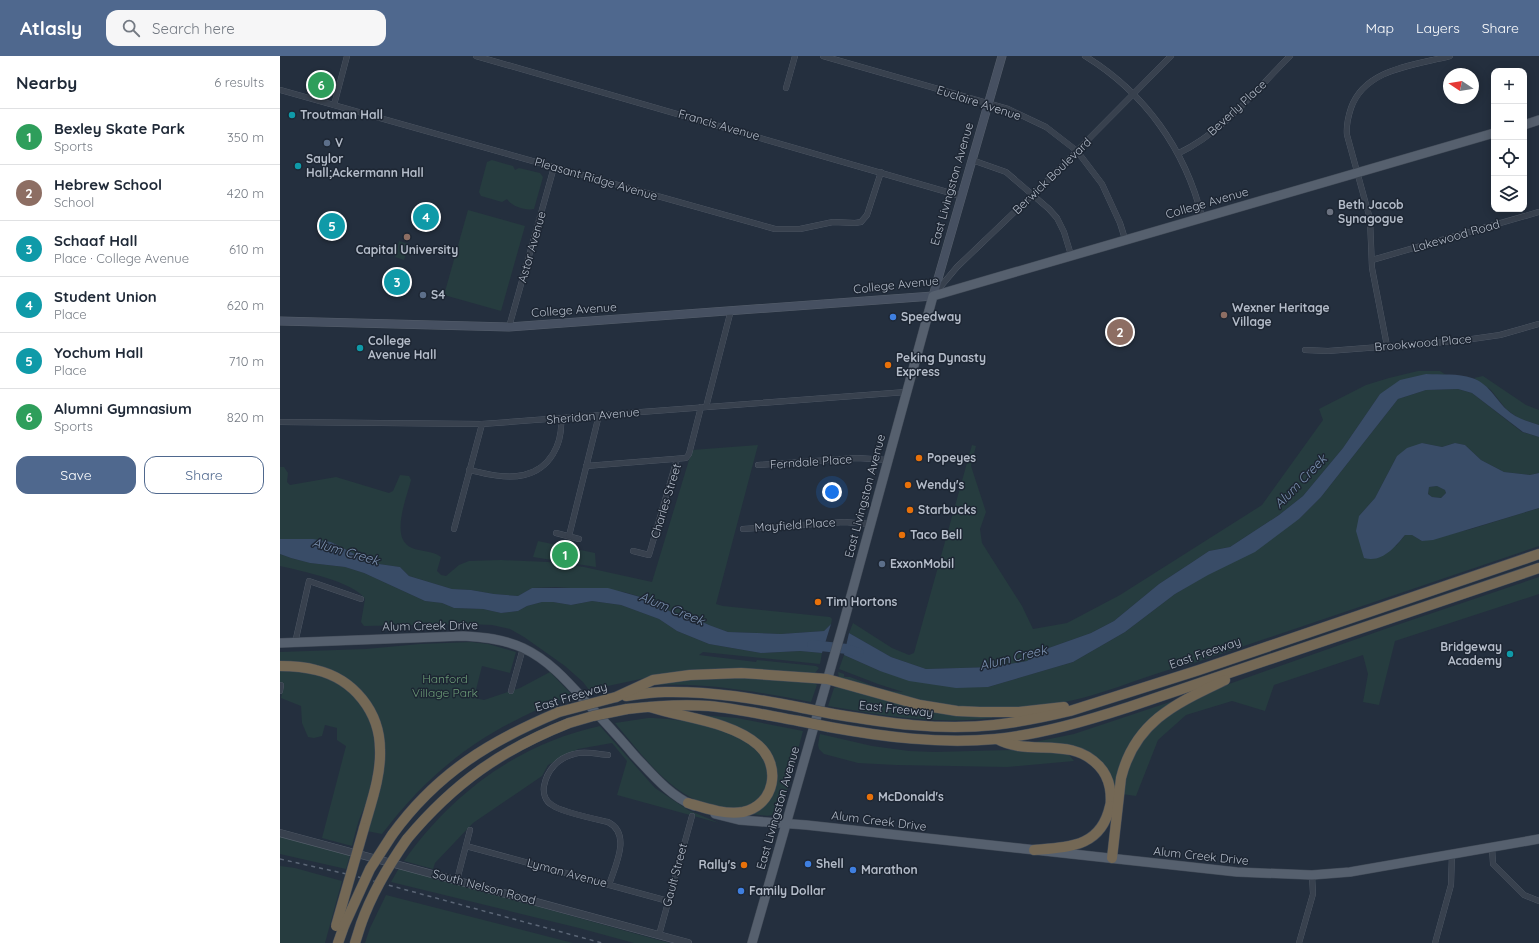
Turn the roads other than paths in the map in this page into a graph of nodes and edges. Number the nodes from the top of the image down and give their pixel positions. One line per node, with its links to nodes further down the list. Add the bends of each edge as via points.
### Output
1 (347, 56): 14 (street)
2 (476, 56): 22 (street, Francis Avenue)
3 (795, 56): 10 (street)
4 (823, 56): 13 (street, Euclaire Avenue)
5 (1002, 56): 13 (main road, East Livingston Avenue)
6 (1085, 56): 12 (street)
7 (1171, 56): 12 (street, Berwick Boulevard)
8 (1290, 56): 19 (street, Beverly Place, via 1219,127)
9 (1450, 56): 23 (street, via 1391,71 1371,81 1355,97 1346,127)
10 (786, 88)
11 (280, 90): 14 (street, Pleasant Ridge Avenue)
12 (1134, 94): 18 (street, Berwick Boulevard); 19 (street, via 1150,110)
13 (988, 104): 18 (street, Euclaire Avenue, via 1008,109 1046,127); 20 (main road, East Livingston Avenue)
14 (334, 105): 21 (street, Pleasant Ridge Avenue)
15 (1539, 120): 16 (main road)
16 (1527, 124)
17 (1491, 134): 23 (main road, College Avenue)
18 (1077, 151): 24 (street, Berwick Boulevard); 28 (street, Euclaire Avenue, via 1102,184)
19 (1179, 153): 27 (street, via 1197,194)
20 (972, 160): 24 (street, via 1006,172); 25 (main road, East Livingston Avenue)
21 (554, 167): 22 (street, Pleasant Ridge Avenue, via 760,226 787,230 833,222 861,222 868,216); 35 (street, Astor Avenue)
22 (881, 172): 25 (street, Francis Avenue)
23 (1358, 172): 27 (main road, College Avenue); 30 (street, via 1370,219)
24 (1033, 194): 29 (street, via 1057,218); 31 (street, Berwick Boulevard, via 957,267)
25 (962, 196): 31 (main road, East Livingston Avenue)
26 (1539, 212): 30 (street, Lakewood Road)
27 (1202, 217): 28 (main road, College Avenue)
28 (1125, 239): 29 (main road, College Avenue)
29 (1071, 254): 31 (main road, College Avenue)
30 (1372, 260): 36 (street, via 1377,301)
31 (933, 296): 32 (main road, College Avenue); 38 (main road, East Livingston Avenue)
32 (731, 310): 35 (main road, College Avenue); 39 (street, Charles Street)
33 (280, 321): 35 (main road, College Avenue)
34 (1539, 324): 36 (street, Brookwood Place, via 1500,335)
35 (509, 327)
36 (1387, 346): 37 (street, Brookwood Place, via 1328,351)
37 (1305, 350)
38 (906, 392): 39 (street, Sheridan Avenue); 45 (main road, East Livingston Avenue)
39 (703, 407): 40 (street, Sheridan Avenue); 44 (street, Charles Street, via 689,454 686,458)
40 (599, 415): 41 (street, Sheridan Avenue); 47 (street)
41 (561, 418): 43 (street, Sheridan Avenue); 48 (street, via 560,439 556,450 532,472 519,476 500,476)
42 (280, 422): 43 (street, Sheridan Avenue)
43 (482, 424): 48 (street)
44 (677, 459): 47 (street); 55 (street, Charles Street, via 649,555)
45 (888, 460): 46 (street, Ferndale Place, via 857,458); 49 (main road, East Livingston Avenue)
46 (758, 465)
47 (586, 466): 53 (street)
48 (469, 470): 50 (street)
49 (870, 524): 51 (street, Mayfield Place, via 844,522); 64 (main road, East Livingston Avenue)
50 (454, 529)
51 (743, 529)
52 (556, 534): 53 (street)
53 (569, 536): 54 (street)
54 (579, 539)
55 (633, 551)
56 (1539, 554): 68 (highway, East Freeway, via 1199,670)
57 (1539, 568): 62 (highway, East Freeway)
58 (360, 599): 59 (street, via 309,581)
59 (295, 643): 60 (main road, Alum Creek Drive); 61 (main road, Alum Creek Drive, via 463,636 497,640)
60 (280, 644)
61 (523, 648): 65 (street); 71 (main road, Alum Creek Drive, via 549,664 567,680 653,776)
62 (1265, 661): 69 (highway, East Freeway, via 1074,724); 82 (highway, via 1181,702 1160,716 1136,741 1121,778)
63 (280, 666): 88 (highway, bridge, via 318,670 340,680 362,697 378,727 378,772)
64 (827, 679): 66 (highway, via 741,673 690,675 653,680); 68 (highway, via 920,705 957,711 1019,712 1065,706); 74 (main road, East Livingston Avenue)
65 (511, 691)
66 (616, 697): 68 (highway, East Freeway, bridge, via 664,692 712,693 906,725 952,727 1007,724); 88 (highway, East Freeway, bridge, via 559,712 523,727 467,760 438,784 418,803 392,835 370,869)
67 (650, 707): 69 (highway, East Freeway, bridge, via 710,706 914,740); 71 (highway, via 728,728 755,742 770,761 773,772 772,786 764,799 754,807 730,812); 91 (highway, East Freeway, bridge, via 593,716 529,740 492,761 445,798 407,839 379,883)
68 (1075, 709)
69 (997, 739): 72 (highway, via 1006,744 1065,748 1081,752 1100,767 1108,780)
70 (608, 755): 85 (street, via 579,754 552,766 546,782 545,796 550,804 559,809 608,822 618,830 620,846)
71 (688, 803): 74 (main road, Alum Creek Drive, via 739,820)
72 (1111, 804): 80 (highway, via 1103,826 1083,843); 82 (highway, via 1107,850)
73 (692, 816): 86 (street, Gault Street)
74 (786, 824): 80 (main road, Alum Creek Drive); 93 (main road, East Livingston Avenue)
75 (470, 830): 78 (street)
76 (280, 833): 84 (street, South Nelson Road)
77 (1539, 839): 79 (main road, Alum Creek Drive)
78 (466, 846): 84 (street); 85 (street, Lyman Avenue)
79 (1492, 847): 81 (main road, Alum Creek Drive); 87 (street, via 1493,864 1524,895)
80 (1034, 850): 82 (main road, Alum Creek Drive)
81 (1452, 854): 83 (main road, Alum Creek Drive, via 1350,872); 95 (street, via 1451,885)
82 (1112, 858): 83 (main road, Alum Creek Drive, via 1258,874)
83 (1312, 875): 94 (street, via 1313,894)
84 (457, 880): 89 (street, South Nelson Road)
85 (609, 885): 86 (street, Lyman Avenue)
86 (668, 901): 89 (street, Gault Street)
87 (1539, 901)
88 (340, 926): 90 (highway)
89 (658, 935): 92 (street, South Nelson Road)
90 (337, 943)
91 (355, 943)
92 (688, 943)
93 (752, 943)
94 (1299, 943)
95 (1435, 943)

